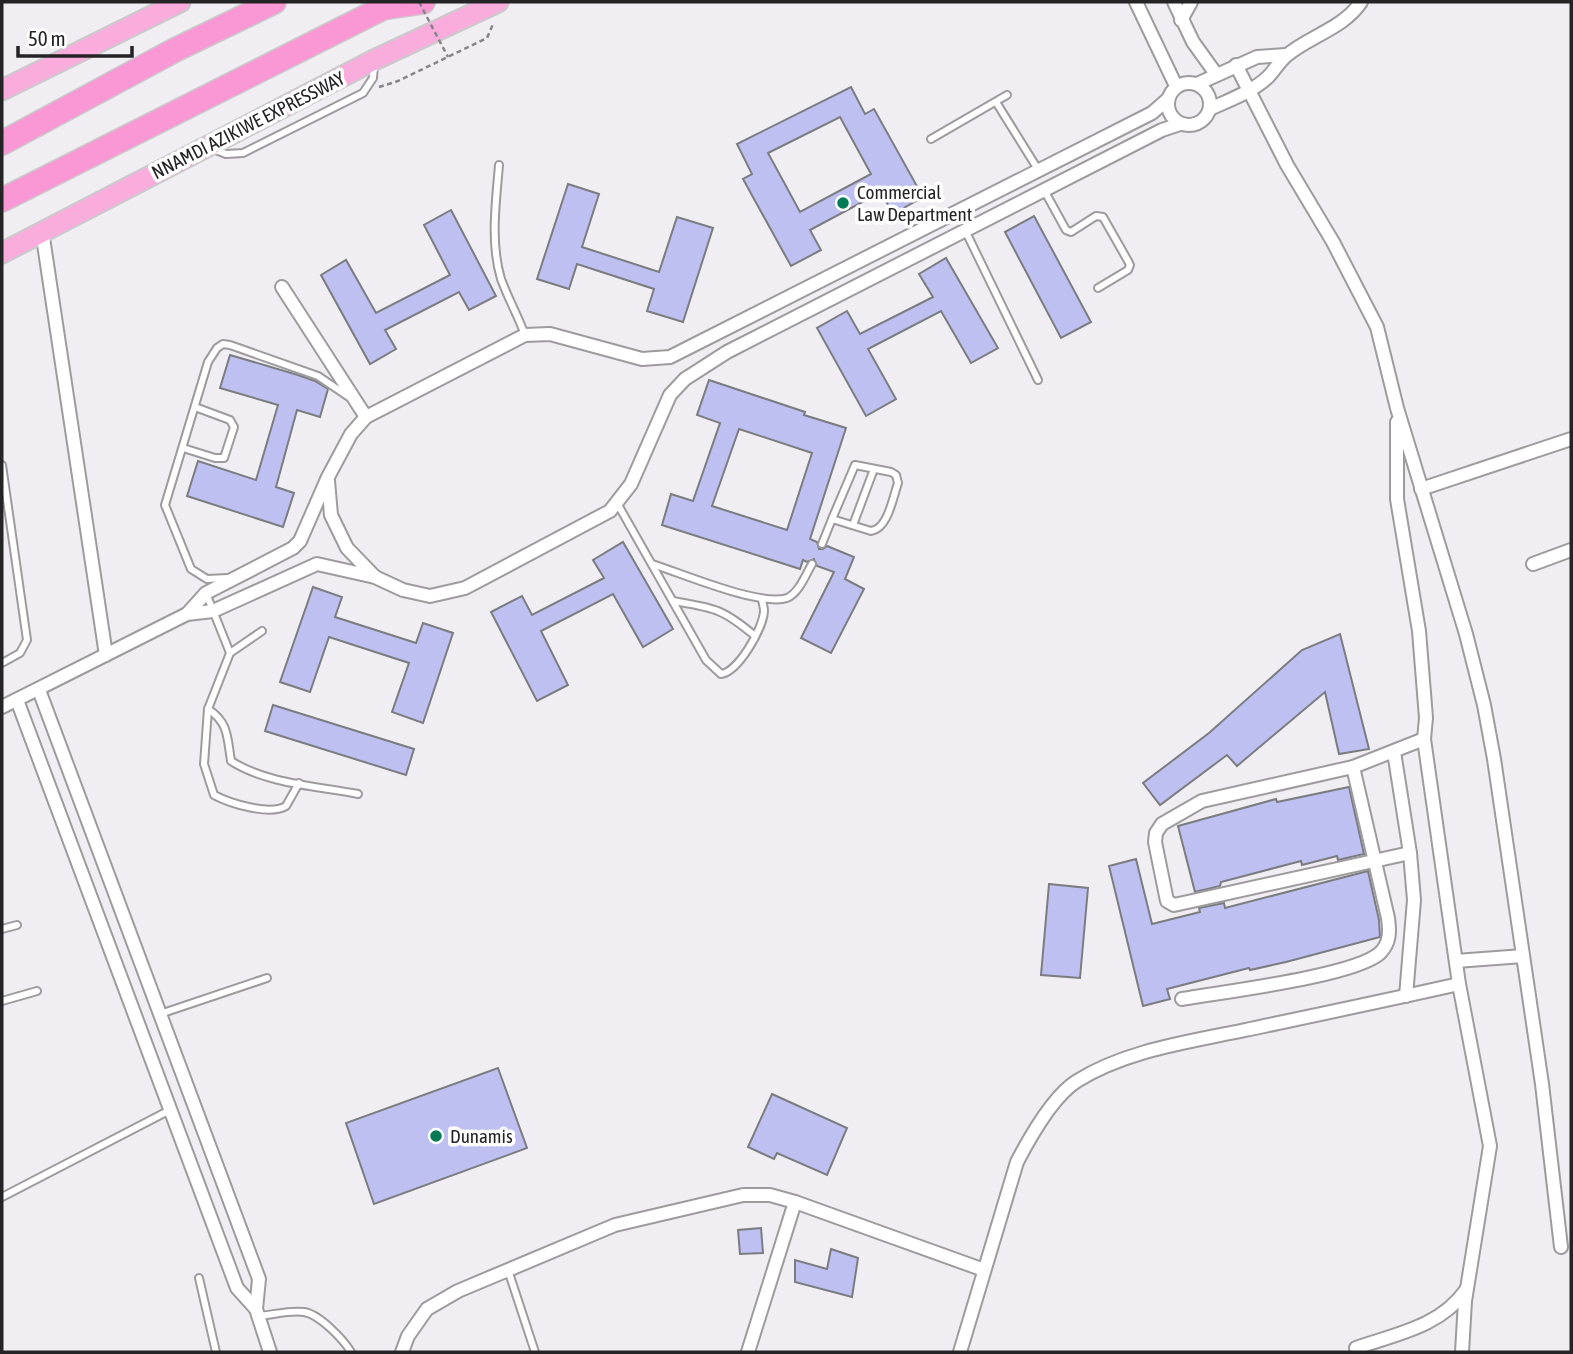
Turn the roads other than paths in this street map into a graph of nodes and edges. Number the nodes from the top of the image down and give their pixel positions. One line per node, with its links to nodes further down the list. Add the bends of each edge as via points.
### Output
1 (180, 2): 18 (highway)
2 (243, 2): 12 (highway)
3 (274, 2): 12 (highway)
4 (421, 2): 10 (highway)
5 (498, 2): 34 (highway, NNAMDI AZIKIWE EXPRESSWAY, via 374,60)
6 (1136, 2): 17 (street)
7 (1174, 2): 11 (street)
8 (1191, 2): 11 (street)
9 (1361, 2): 13 (street, via 1328,31)
10 (389, 5): 32 (highway)
11 (1181, 20): 15 (street)
12 (175, 50): 28 (highway)
13 (1286, 55): 14 (street, via 1257,57); 19 (street, via 1266,79)
14 (1236, 65): 15 (street); 19 (street)
15 (1216, 74): 16 (street)
16 (1197, 84): 17 (street); 23 (street, via 1208,94)
17 (1176, 86): 21 (street)
18 (2, 90)
19 (1249, 90): 23 (street); 42 (street, via 1377,327)
20 (1007, 96): 22 (lane)
21 (1167, 99): 24 (street); 25 (street, via 1169,113)
22 (996, 102): 27 (lane); 30 (lane)
23 (1210, 109): 25 (street, via 1195,125)
24 (1152, 113): 26 (street); 30 (street)
25 (1180, 124): 26 (street)
26 (1162, 130): 31 (street)
27 (931, 139)
28 (2, 143)
29 (499, 164): 38 (lane, via 496,260)
30 (1039, 171): 38 (street, via 670,357 642,359 561,336)
31 (1044, 190): 33 (street); 37 (lane, via 1066,230 1071,232 1096,216 1103,217 1128,261 1128,270)
32 (2, 200)
33 (965, 230): 39 (lane); 50 (street, via 727,352 685,379 670,395 631,485)
34 (42, 231): 35 (highway, NNAMDI AZIKIWE EXPRESSWAY); 68 (street)
35 (2, 253)
36 (282, 288): 40 (street)
37 (1098, 288)
38 (525, 335): 43 (street)
39 (1038, 380)
40 (356, 402): 41 (lane, via 318,376 223,344 208,362); 43 (street)
41 (195, 407): 45 (lane); 45 (lane, via 230,420 234,427 224,458)
42 (1397, 408): 49 (street); 74 (street, via 1398,499 1418,618)
43 (366, 417): 48 (street, via 351,434)
44 (1571, 439): 49 (street)
45 (183, 448): 58 (lane, via 165,505 187,562 206,579)
46 (2, 465): 69 (lane, via 27,640 20,653)
47 (874, 468): 51 (lane, via 855,465); 52 (lane); 52 (lane, via 898,479 883,525 872,531)
48 (328, 477): 58 (street, via 300,541); 59 (street, via 331,515 347,548)
49 (1421, 489): 83 (street, via 1484,705)
50 (617, 502): 55 (lane); 59 (street, via 598,518 465,588 430,596)
51 (832, 519): 52 (lane); 53 (lane)
52 (853, 525)
53 (822, 544)
54 (1571, 550): 57 (street)
55 (652, 564): 61 (lane); 62 (lane)
56 (813, 564): 61 (lane, via 788,597)
57 (1533, 564)
58 (237, 577): 60 (street)
59 (375, 577): 63 (street, via 317,564)
60 (206, 593): 63 (lane); 64 (street)
61 (762, 600): 66 (lane, via 764,612)
62 (673, 601): 66 (lane, via 718,609); 66 (lane, via 706,660 721,674 745,655)
63 (213, 611): 64 (street); 67 (lane)
64 (187, 614): 68 (street)
65 (262, 631): 67 (lane)
66 (755, 636)
67 (230, 653): 73 (lane)
68 (106, 656): 70 (street)
69 (2, 663)
70 (39, 690): 71 (street); 91 (street)
71 (17, 700): 72 (street); 92 (street)
72 (2, 708)
73 (208, 709): 77 (lane, via 224,723 231,761); 77 (lane, via 204,764 214,795 271,811 286,806)
74 (1424, 738): 75 (street); 84 (street)
75 (1394, 752): 76 (street); 79 (street)
76 (1353, 766): 80 (street); 80 (street, via 1202,801 1162,824 1155,842 1167,901 1178,905)
77 (299, 783): 78 (lane)
78 (358, 794)
79 (1410, 853): 80 (street); 88 (street, via 1414,900)
80 (1374, 861): 89 (street, via 1390,931 1380,953 1335,972)
81 (17, 925): 82 (lane)
82 (2, 929)
83 (1523, 956): 84 (street); 97 (street)
84 (1456, 961): 86 (street)
85 (267, 978): 91 (lane)
86 (1459, 984): 88 (street); 101 (street, via 1490,1146)
87 (37, 991): 90 (lane)
88 (1406, 996): 99 (street, via 1160,1048 1110,1064 1074,1082 1029,1138 1017,1162)
89 (1182, 999)
90 (2, 1001)
91 (160, 1014): 93 (street)
92 (170, 1110): 94 (street); 95 (lane)
93 (213, 1156): 94 (street); 102 (street, via 259,1279)
94 (191, 1164): 102 (street, via 237,1288)
95 (2, 1196)
96 (795, 1202): 98 (street, via 770,1195 743,1195 683,1207 615,1225); 99 (street); 109 (street)
97 (1561, 1247)
98 (508, 1270): 107 (street, via 427,1309); 108 (lane)
99 (984, 1270): 110 (street)
100 (199, 1278): 104 (lane)
101 (1468, 1287): 103 (street, via 1437,1319); 111 (street)
102 (257, 1313): 105 (street); 106 (lane, via 306,1312 328,1326)
103 (1356, 1349)
104 (216, 1352)
105 (270, 1352)
106 (351, 1352)
107 (402, 1352)
108 (535, 1352)
109 (748, 1352)
110 (960, 1352)
111 (1462, 1352)

